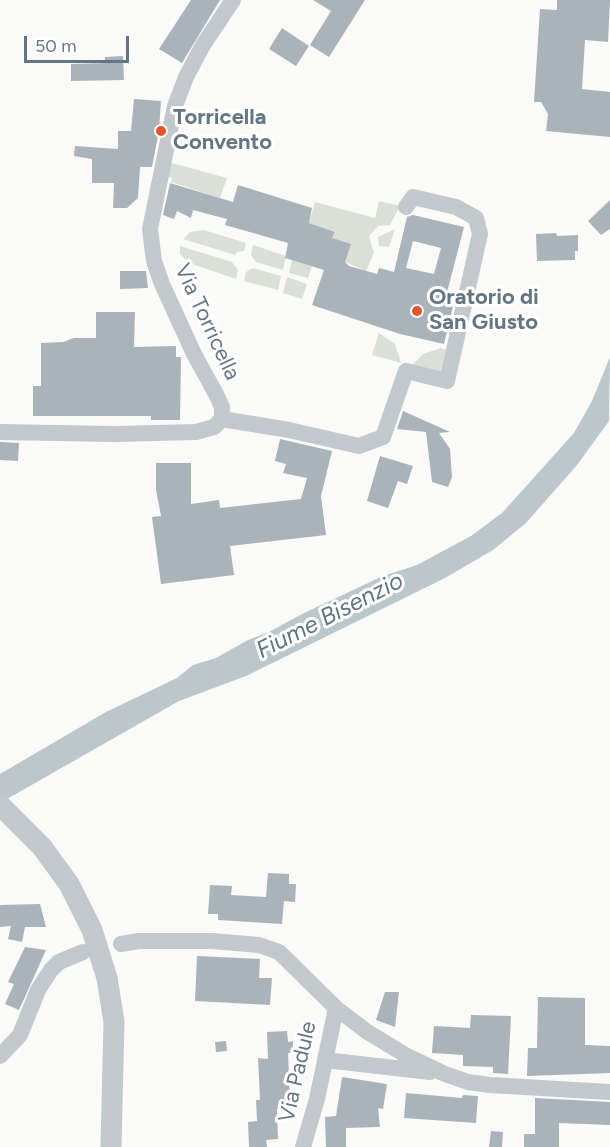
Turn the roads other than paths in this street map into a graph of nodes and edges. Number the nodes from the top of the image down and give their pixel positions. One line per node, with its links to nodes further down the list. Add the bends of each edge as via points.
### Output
1 (233, 0): 3 (street, Via Torricella, via 195,60 175,106 150,229 162,284 219,401)
2 (406, 207): 3 (street, via 413,197 456,207 476,218 480,234 447,381 406,371 383,436 359,446)
3 (222, 419): 4 (street, via 214,428 196,432)
4 (0, 432)
5 (0, 804): 13 (street, bridge, via 42,847 69,884 92,930 107,978 114,1022)
6 (121, 944): 8 (street, via 212,941 259,945 279,952)
7 (83, 952): 9 (street, via 59,962 51,970 38,990 20,1035)
8 (336, 1008): 10 (street, Via Padule); 11 (street, via 407,1056)
9 (0, 1056)
10 (325, 1059): 11 (street); 14 (street, Via Padule)
11 (446, 1074): 12 (street, via 489,1085)
12 (610, 1092)
13 (111, 1147)
14 (303, 1147)

